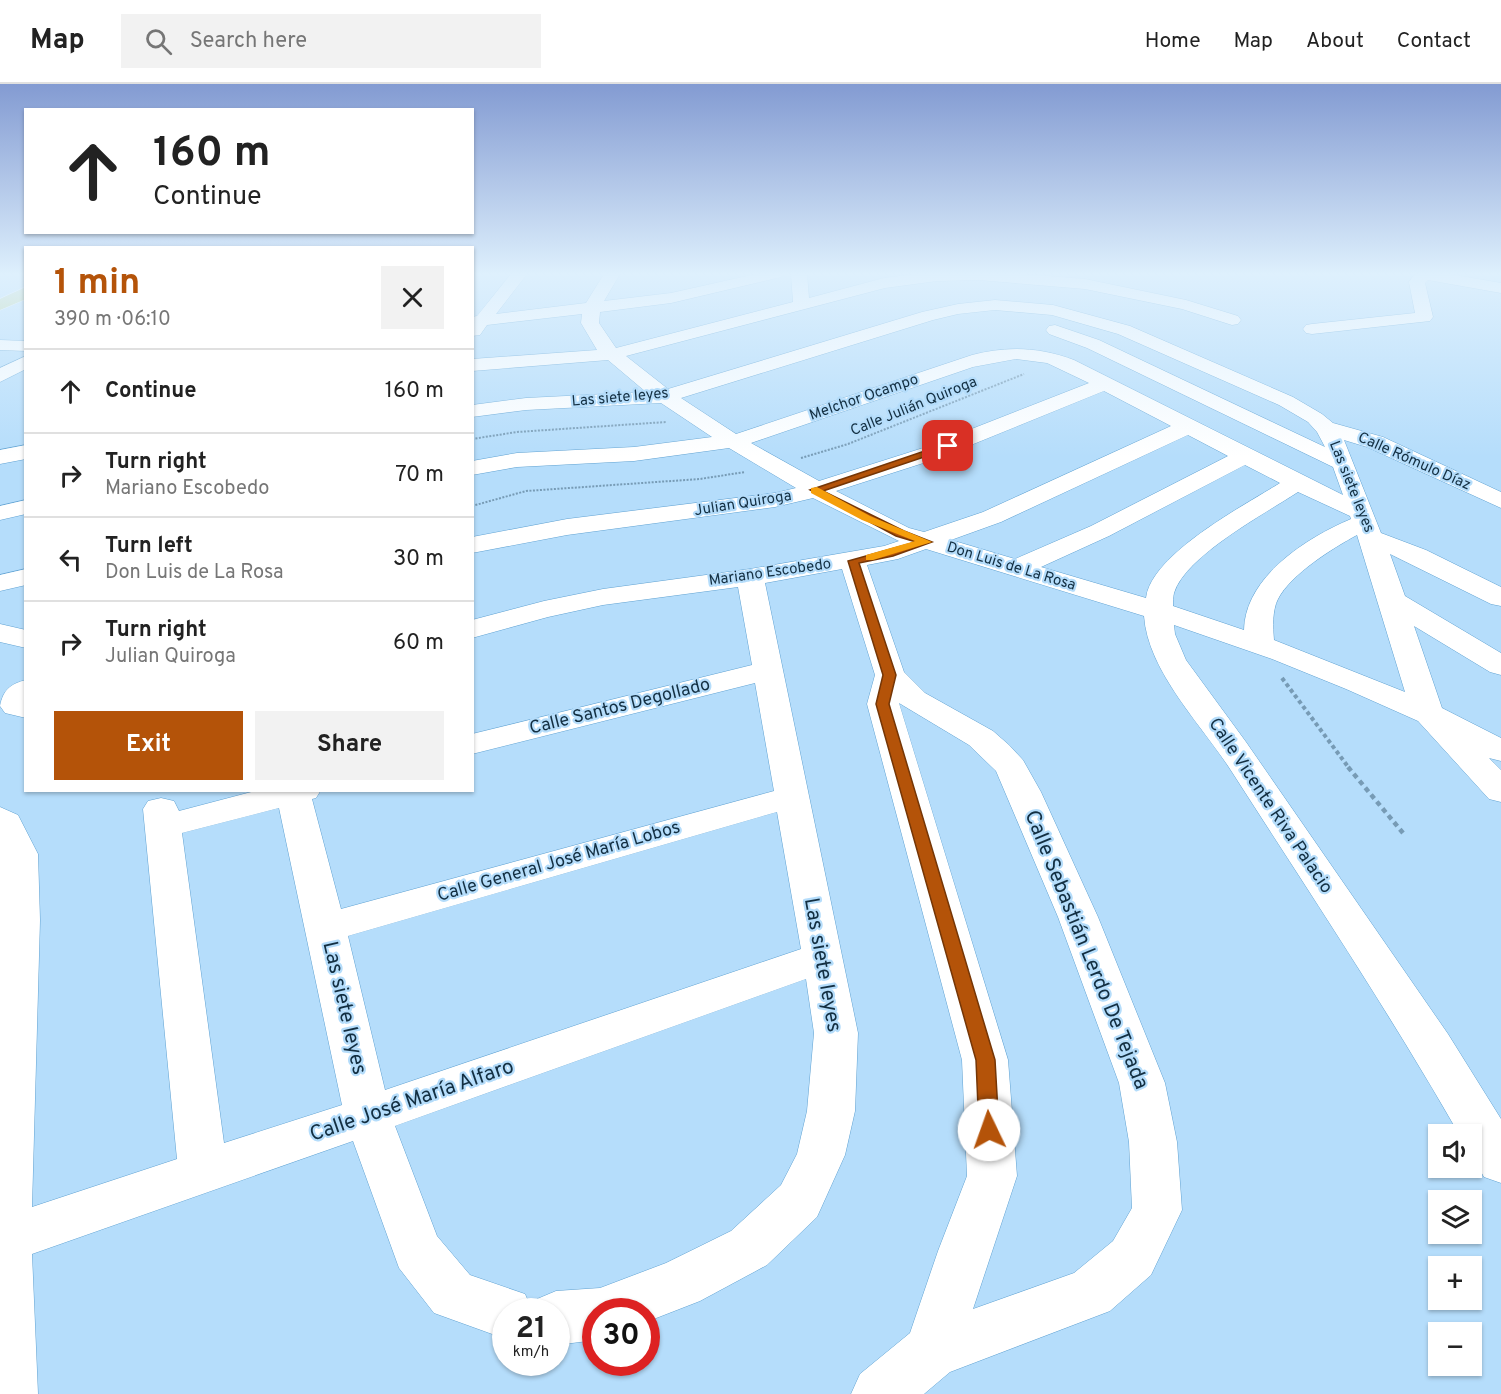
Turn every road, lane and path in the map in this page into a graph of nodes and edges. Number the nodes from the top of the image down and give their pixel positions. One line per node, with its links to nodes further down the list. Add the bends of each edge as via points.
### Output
1 (596, 335): 12 (street, Don Luis de La Rosa)
2 (692, 335): 6 (street)
3 (867, 335): 15 (street, Las siete leyes)
4 (1070, 335): 25 (street)
5 (1138, 335): 19 (street, Las siete leyes, via 1286,401)
6 (689, 336): 12 (street)
7 (0, 345): 8 (street)
8 (24, 346)
9 (1058, 360): 14 (street, Melchor Ocampo); 21 (street, Melchor Ocampo, via 1019,353 983,358); 26 (path, Calle Julián Quiroga, via 848,444)
10 (24, 362): 13 (street)
11 (474, 365): 12 (street)
12 (622, 370): 15 (street, Don Luis de La Rosa)
13 (0, 376)
14 (1104, 384): 18 (street, Melchor Ocampo); 29 (street, Julian Quiroga, via 932,453)
15 (664, 397): 16 (street, Las siete leyes); 17 (street, Don Luis de La Rosa)
16 (474, 411)
17 (696, 419): 20 (path); 21 (street, Don Luis de La Rosa)
18 (1189, 426): 23 (street, Melchor Ocampo); 35 (street, Mariano Escobedo, via 1049,492)
19 (1325, 428): 25 (street, Las siete leyes); 30 (street, Calle Rómulo Díaz, via 1375,442)
20 (474, 438)
21 (735, 441): 26 (street, Don Luis de La Rosa); 27 (street, Melchor Ocampo, via 634,454 517,460)
22 (24, 452): 24 (street)
23 (1245, 456): 28 (street, Melchor Ocampo); 38 (street, via 1100,531)
24 (0, 457)
25 (1344, 464): 34 (street, Las siete leyes)
26 (775, 466): 29 (street, Don Luis de La Rosa); 31 (path, Calle Julián Quiroga, via 700,479 544,489)
27 (474, 468)
28 (1297, 483): 34 (street, Melchor Ocampo); 44 (street, Calle Vicente Riva Palacio, via 1192,551 1170,574 1160,593)
29 (814, 490): 35 (street, Don Luis de La Rosa, via 900,534); 36 (street, Julian Quiroga, via 765,502 567,527)
30 (1501, 501)
31 (474, 506)
32 (24, 507): 33 (street)
33 (0, 513)
34 (1367, 524): 42 (street, Melchor Ocampo, via 1417,556); 43 (street, Las siete leyes); 48 (street, via 1350,527 1300,562 1264,597)
35 (927, 542): 37 (street, Mariano Escobedo); 38 (street, Don Luis de La Rosa)
36 (474, 545)
37 (853, 561): 40 (street, Mariano Escobedo); 51 (street, Calle Sebastián Lerdo De Tejada)
38 (1016, 568): 44 (street, Don Luis de La Rosa)
39 (24, 577): 41 (street)
40 (750, 577): 45 (street, Mariano Escobedo, via 603,597); 50 (street, Las siete leyes)
41 (0, 583)
42 (1501, 598)
43 (1392, 600): 49 (street); 54 (street, Las siete leyes)
44 (1158, 612): 48 (street, Don Luis de La Rosa); 65 (street, Calle Vicente Riva Palacio, via 1160,634 1172,660 1432,1047)
45 (474, 627)
46 (0, 633): 47 (street)
47 (24, 639)
48 (1258, 644): 54 (street, Don Luis de La Rosa); 61 (path, via 1330,745)
49 (1501, 666)
50 (768, 670): 55 (street, Calle Santos Degollado); 59 (street, Las siete leyes)
51 (890, 675): 70 (street, via 883,704 986,1072 992,1176); 70 (street, Calle Sebastián Lerdo De Tejada, via 914,700 981,738 1011,768 1078,917 1142,1083 1157,1210 1132,1258 1091,1293)
52 (24, 690): 53 (street, via 18,695 16,706)
53 (24, 708)
54 (1427, 712): 56 (street); 57 (street, Las siete leyes)
55 (474, 744)
56 (1501, 751)
57 (1501, 791)
58 (296, 792): 62 (street, Las siete leyes); 66 (street, via 163,817)
59 (792, 797): 62 (street, Calle General José María Lobos); 63 (street, Las siete leyes)
60 (0, 819): 67 (street, via 19,854 20,920)
61 (1403, 833)
62 (326, 928): 64 (street, Las siete leyes)
63 (822, 957): 64 (street, Calle José María Alfaro); 68 (street, Las siete leyes, via 836,1033 831,1111 821,1155 799,1201 749,1248)
64 (368, 1116): 66 (street, Calle José María Alfaro); 69 (street, Las siete leyes, via 417,1251 453,1295)
65 (1501, 1162)
66 (203, 1172): 67 (street, Calle José María Alfaro)
67 (2, 1240): 71 (street)
68 (642, 1298)
69 (492, 1308)
70 (932, 1351): 72 (street, Calle Sebastián Lerdo De Tejada)
71 (9, 1394)
72 (880, 1394)

